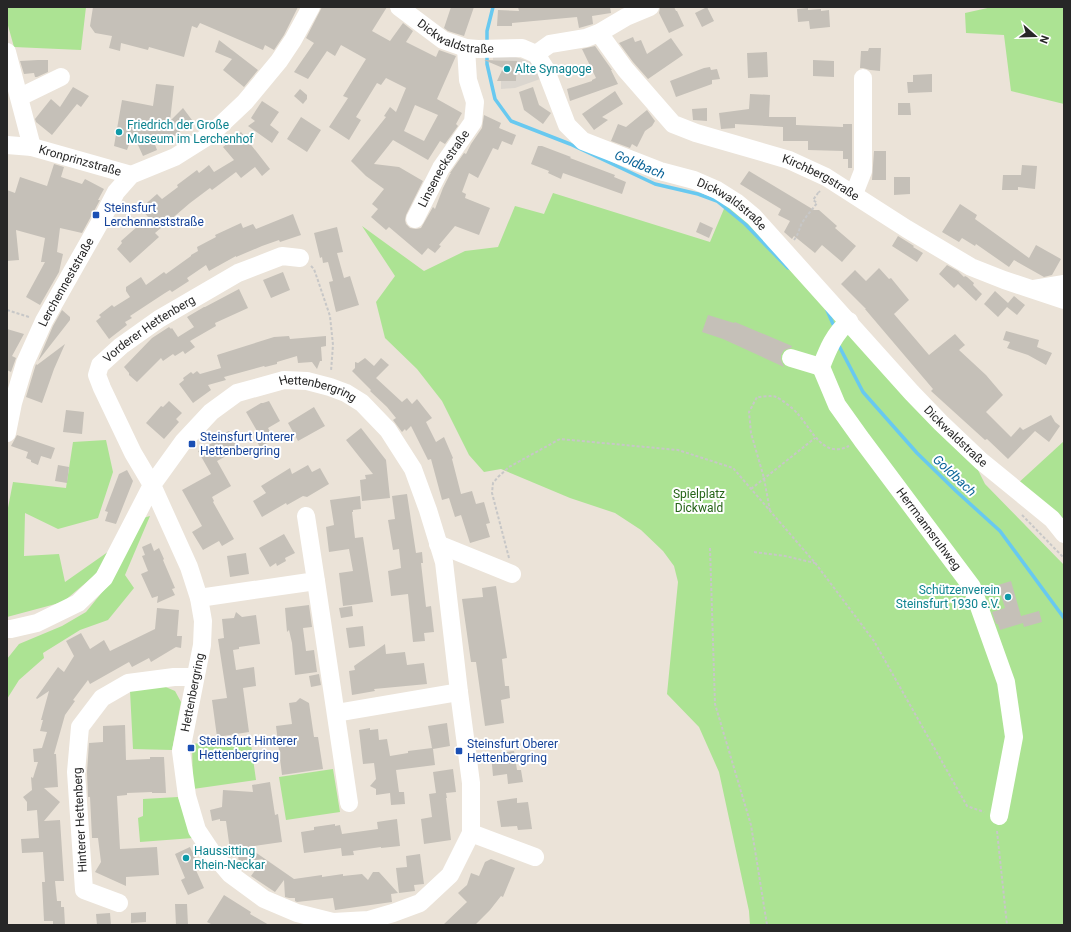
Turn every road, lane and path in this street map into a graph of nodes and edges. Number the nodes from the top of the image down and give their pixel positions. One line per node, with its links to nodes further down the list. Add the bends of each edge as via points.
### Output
1 (311, 7): 13 (street, Lerchenneststraße, via 279,61 245,102 210,135 175,157)
2 (399, 7): 5 (street, Dickwaldstraße, via 443,40)
3 (650, 7): 4 (street)
4 (599, 33): 7 (street, via 586,38 550,44); 14 (street, Kirchbergstraße, via 625,69 673,124 789,160)
5 (479, 49): 7 (street, Dickwaldstraße, via 522,48); 16 (street, Linseneckstraße, via 468,80 475,102 473,122 441,168)
6 (7, 52): 10 (street, Kronprinzstraße)
7 (536, 54): 17 (street, Dickwaldstraße, via 545,68 567,125 583,141 717,190 754,217)
8 (61, 77): 10 (street)
9 (863, 78): 15 (street, via 863,171)
10 (20, 97): 12 (street, Kronprinzstraße)
11 (7, 145): 12 (street)
12 (32, 147): 13 (street, Kronprinzstraße)
13 (131, 175): 23 (street, Lerchenneststraße, via 116,192)
14 (826, 177): 15 (street, Kirchbergstraße); 17 (path, via 824,182 816,185 820,193 813,200 817,203)
15 (854, 194): 20 (street, Kirchbergstraße, via 971,267)
16 (415, 219)
17 (786, 251): 24 (street, Dickwaldstraße)
18 (300, 258): 27 (path, via 314,269 330,316 333,345); 32 (street, Vorderer Hettenberg, via 282,256 238,273 159,319 121,346 100,365 97,375 102,388)
19 (1064, 284): 20 (street)
20 (1032, 289): 21 (street, Kirchbergstraße)
21 (1064, 300)
22 (7, 310): 23 (path)
23 (44, 321): 28 (street, Lerchenneststraße, via 25,363)
24 (849, 321): 26 (street, via 840,329); 36 (street, Dickwaldstraße, via 942,423 981,461 1052,520)
25 (791, 358): 26 (street)
26 (821, 367): 30 (street, Herrmannsruhweg, via 837,405)
27 (330, 387): 32 (street, Hettenbergring, via 307,381 284,380 237,393 211,412 183,442); 37 (street, Hettenbergring, via 362,403 388,430 413,469)
28 (7, 434)
29 (814, 438): 30 (path, via 827,447 842,450); 31 (path); 31 (path, via 797,413 775,396 758,397 749,412 751,433)
30 (862, 440): 49 (street, Herrmannsruhweg, via 972,587 1006,682 1014,737)
31 (764, 478): 33 (path); 34 (path)
32 (152, 486): 43 (street, Hettenbergring, via 189,567); 44 (street, Hettenbergring, via 104,578 78,603 37,622)
33 (750, 489): 34 (path); 41 (path, via 733,468 678,450 560,439 509,467 493,483 492,493)
34 (770, 512): 40 (path)
35 (306, 516): 42 (street)
36 (1064, 534)
37 (438, 544): 41 (street); 46 (street, Hettenbergring, via 444,562)
38 (710, 548): 54 (path, via 715,704 751,825)
39 (754, 552): 40 (path)
40 (816, 564): 49 (path, via 874,641 967,806)
41 (512, 574)
42 (316, 580): 43 (street); 47 (street)
43 (199, 598): 45 (street, Hettenbergring, via 203,621 202,645)
44 (7, 629)
45 (195, 677): 52 (street, Hinterer Hettenberg, via 128,683 102,698 80,727 76,772 84,890); 53 (street, Hettenbergring, via 181,751 187,796 197,830 213,854 230,874 264,899 297,913 333,922)
46 (459, 692): 47 (street); 50 (street, Hettenbergring, via 472,783)
47 (336, 713): 48 (street)
48 (349, 803)
49 (999, 816): 55 (path, via 997,829)
50 (471, 833): 51 (street); 53 (street, Hettenbergring, via 450,875 420,903)
51 (535, 856)
52 (120, 903)
53 (359, 923)
54 (767, 925)
55 (1006, 925)

